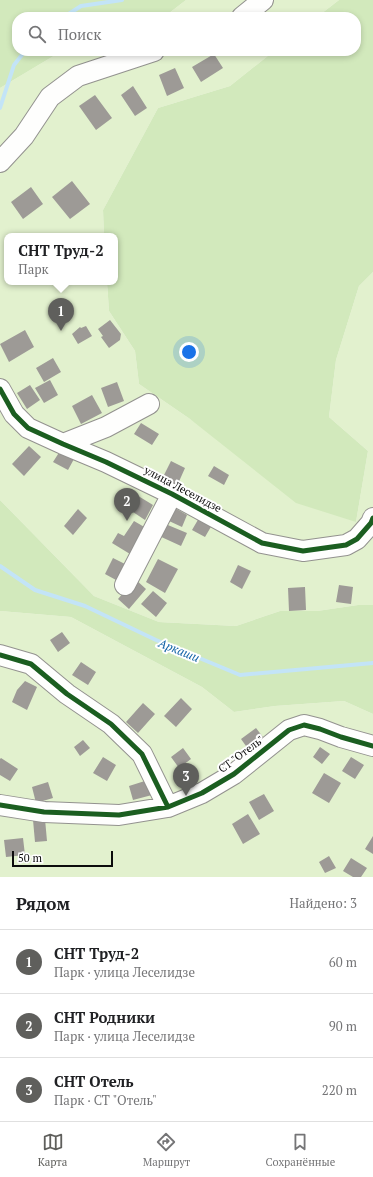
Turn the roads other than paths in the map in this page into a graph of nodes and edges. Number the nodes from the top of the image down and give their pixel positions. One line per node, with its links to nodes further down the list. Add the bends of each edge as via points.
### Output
1 (263, 0): 2 (street)
2 (248, 12)
3 (139, 56): 4 (street, via 78,76 50,97 24,136)
4 (0, 162)
5 (0, 389): 7 (street, улица Леселидзе, via 14,414 28,428)
6 (149, 404): 7 (street, via 106,427)
7 (63, 444): 8 (street, улица Леселидзе)
8 (172, 494): 9 (street, улица Леселидзе, via 262,543 303,551 346,545 357,539); 10 (street)
9 (372, 521)
10 (125, 585)
11 (0, 655): 14 (street, via 31,664 67,694 111,724 142,754)
12 (373, 746): 14 (street, СТ "Отель", via 304,725 289,730 234,774 202,793)
13 (0, 805): 14 (street, СТ "Отель", via 44,812 119,815)
14 (168, 807)

